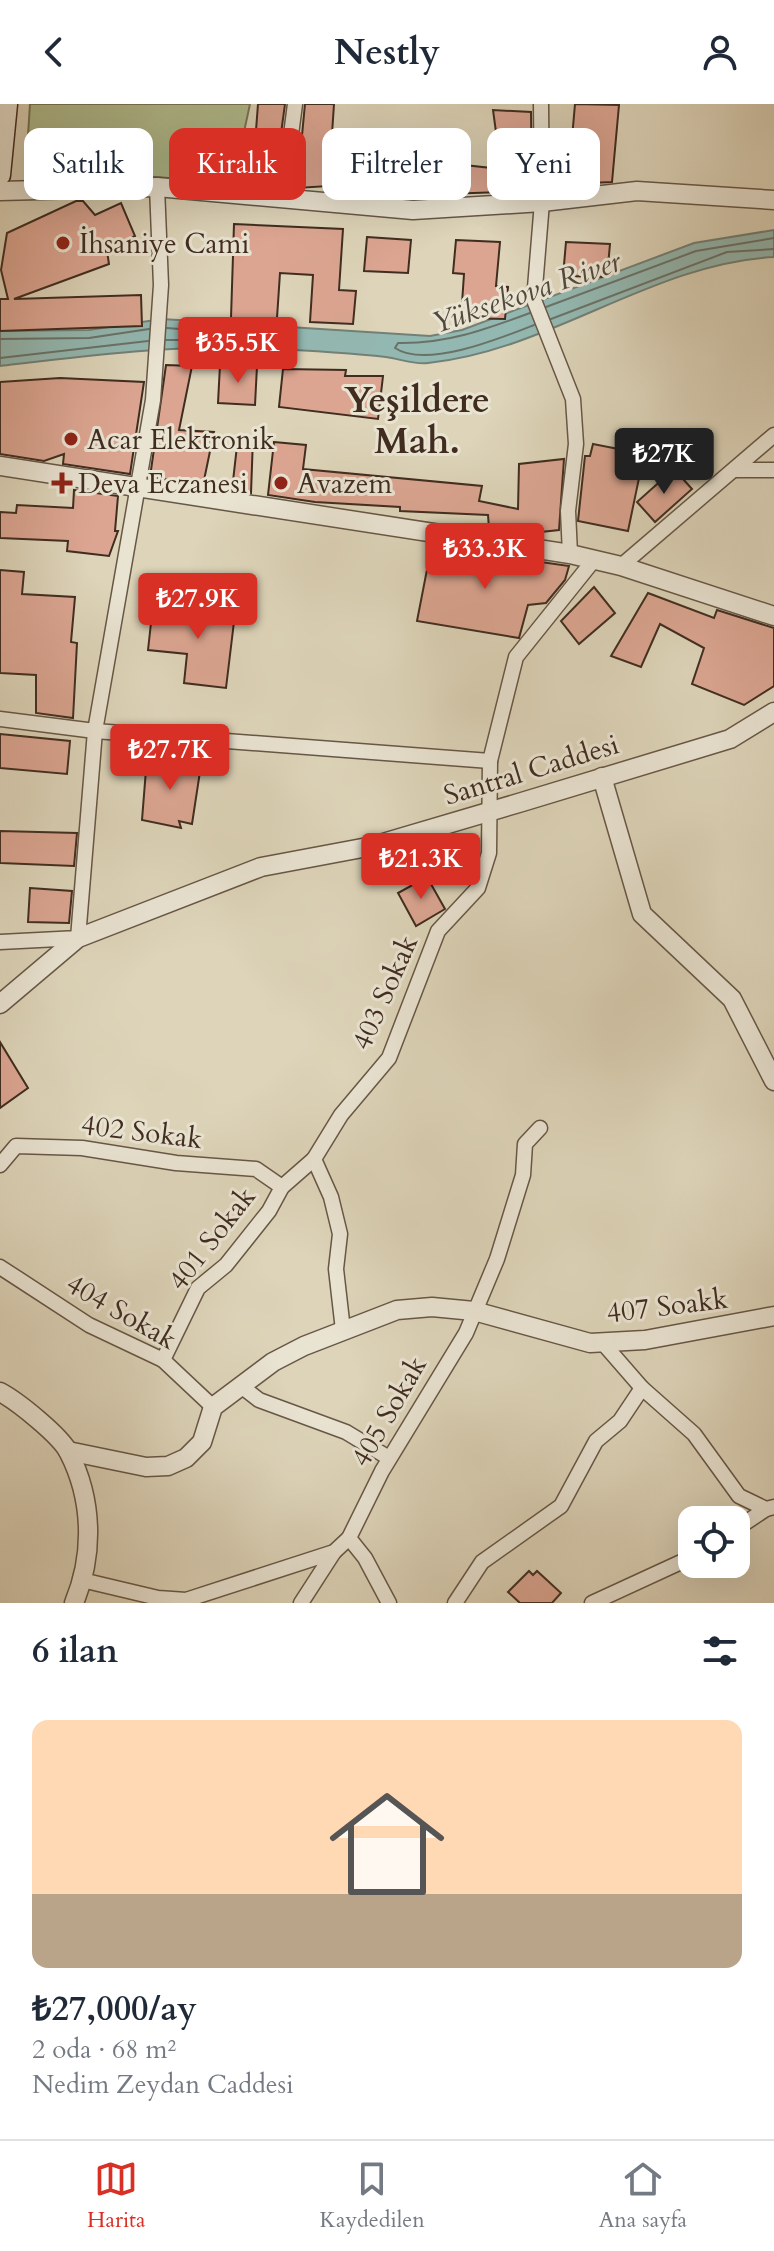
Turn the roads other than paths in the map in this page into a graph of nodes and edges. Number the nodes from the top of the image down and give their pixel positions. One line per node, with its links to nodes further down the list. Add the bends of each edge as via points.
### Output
1 (7, 104): 5 (main road)
2 (295, 104): 4 (street)
3 (541, 104): 11 (street)
4 (292, 128)
5 (0, 175)
6 (157, 187): 7 (street); 8 (street); 16 (street, via 161,285 153,400)
7 (169, 188)
8 (0, 191)
9 (306, 198): 11 (street, via 413,210)
10 (774, 200): 11 (street, via 637,191)
11 (542, 202): 17 (street, via 534,300 573,399)
12 (774, 435): 14 (street)
13 (0, 466): 16 (street)
14 (736, 470): 15 (street); 19 (street)
15 (774, 470)
16 (135, 487): 17 (street); 23 (street)
17 (570, 554): 18 (street)
18 (593, 561): 19 (street); 24 (street, 403 Sokak, via 516,657)
19 (621, 566): 20 (street)
20 (774, 616)
21 (774, 712): 25 (street, Santral Caddesi, via 730,739)
22 (0, 719): 23 (street)
23 (95, 731): 24 (street); 27 (street)
24 (490, 761): 26 (street, 403 Sokak)
25 (602, 777): 26 (street, Santral Caddesi); 30 (street, via 642,914 732,999)
26 (487, 811): 27 (street, Santral Caddesi, via 373,846 261,867); 32 (street, 403 Sokak, via 489,853 478,888 438,931 389,1058 341,1115)
27 (78, 938): 28 (street); 29 (street, Santral Caddesi)
28 (0, 942)
29 (0, 1004)
30 (774, 1081)
31 (540, 1128): 36 (street, 405 Sokak, via 525,1144 523,1175 507,1228)
32 (314, 1159): 34 (street, 401 Sokak); 38 (street, via 340,1234 336,1269)
33 (0, 1165): 34 (street, 402 Sokak, via 16,1146 82,1148 256,1169)
34 (282, 1187): 40 (street, 401 Sokak, via 226,1265 198,1288)
35 (0, 1267): 40 (street, 404 Sokak, via 89,1325)
36 (474, 1311): 38 (street, 407 Soakk, via 397,1310); 39 (street, 407 Soakk); 46 (street, 405 Sokak, via 466,1333)
37 (774, 1316): 39 (street, 407 Soakk, via 645,1340)
38 (343, 1330): 41 (street, 407 Soakk, via 273,1362)
39 (602, 1342): 42 (street)
40 (163, 1360): 44 (street, 404 Sokak)
41 (241, 1386): 44 (street, 407 Soakk); 46 (street, via 259,1400 346,1432)
42 (642, 1388): 47 (street, via 694,1434 739,1496); 57 (street, via 620,1421 596,1441 561,1506 482,1562)
43 (0, 1392): 45 (street)
44 (213, 1407): 45 (street, via 202,1442 168,1466 146,1467)
45 (68, 1451): 52 (street, via 89,1532)
46 (389, 1458): 49 (street, 405 Sokak)
47 (770, 1508): 48 (street)
48 (750, 1520)
49 (349, 1538): 50 (street); 56 (street)
50 (334, 1552): 53 (street); 55 (street)
51 (678, 1563): 58 (street)
52 (82, 1580): 53 (street); 54 (street)
53 (186, 1601)
54 (74, 1603)
55 (301, 1603)
56 (389, 1603)
57 (455, 1603)
58 (592, 1603)

